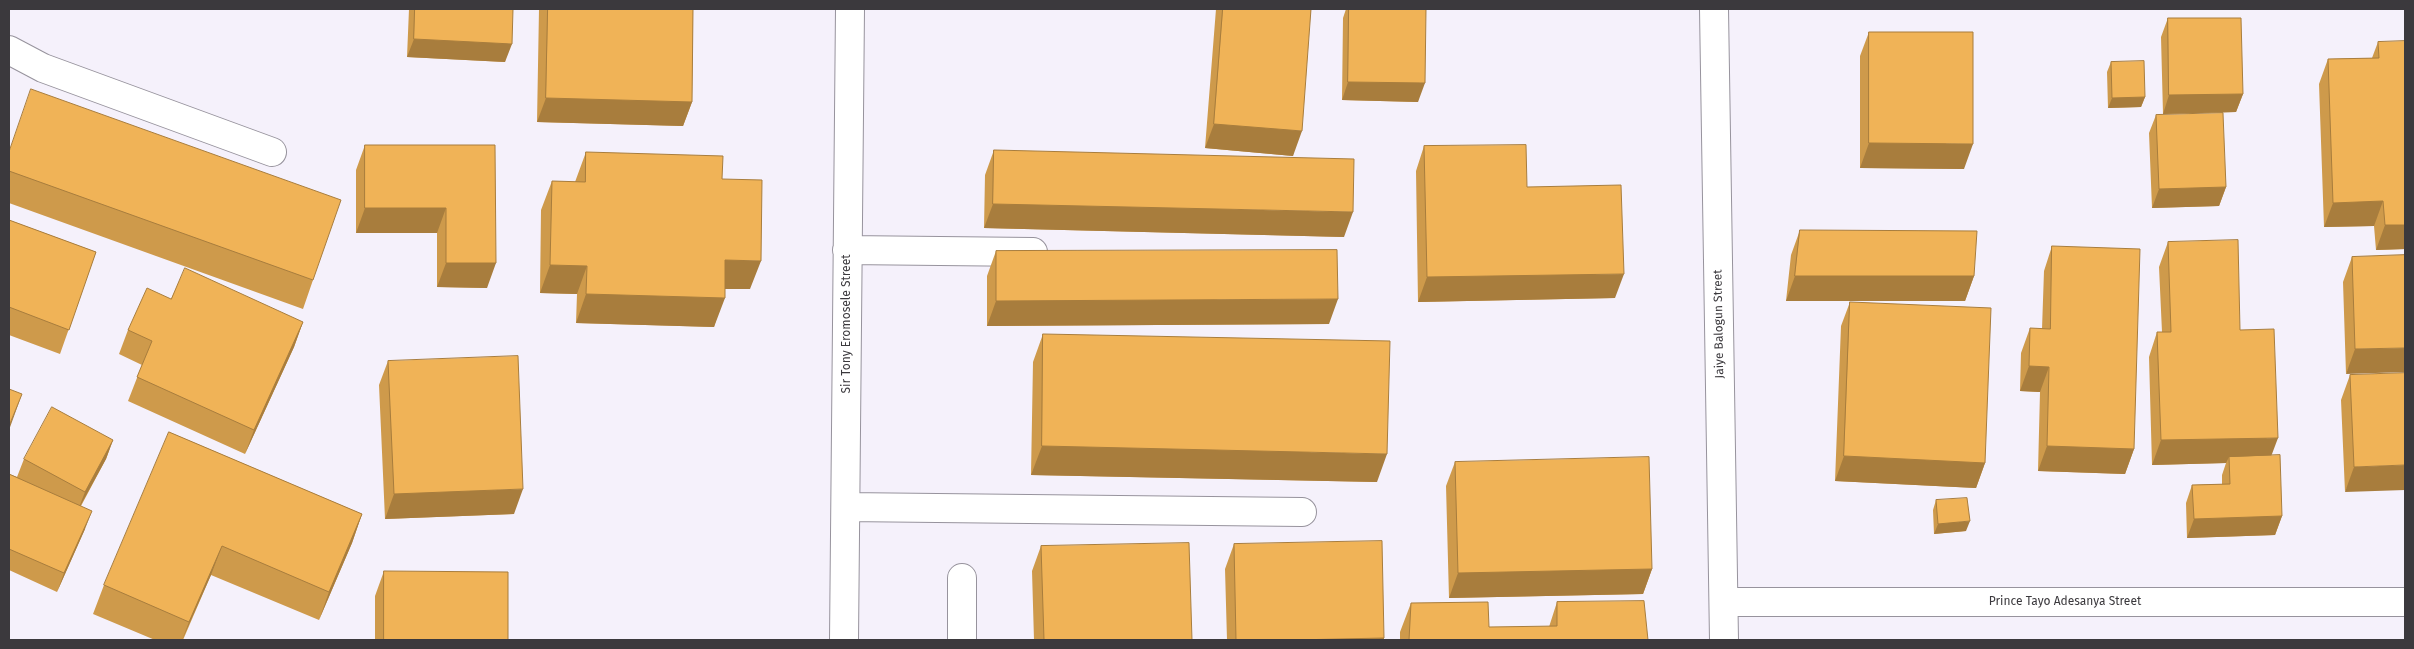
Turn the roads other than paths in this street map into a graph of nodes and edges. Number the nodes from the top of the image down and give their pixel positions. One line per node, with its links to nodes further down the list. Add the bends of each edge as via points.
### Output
1 (850, 9): 5 (street, Sir Tony Eromosele Street)
2 (1714, 9): 10 (street, Jaiye Balogun Street)
3 (9, 50): 4 (street, via 43,68)
4 (272, 152)
5 (847, 250): 6 (street); 7 (street, Sir Tony Eromosele Street)
6 (1060, 253)
7 (846, 507): 8 (street); 12 (street, Sir Tony Eromosele Street)
8 (1302, 512)
9 (962, 578): 13 (street)
10 (1724, 602): 11 (street, Prince Tayo Adesanya Street); 14 (street, Jaiye Balogun Street)
11 (2405, 602)
12 (844, 640)
13 (962, 640)
14 (1724, 640)

